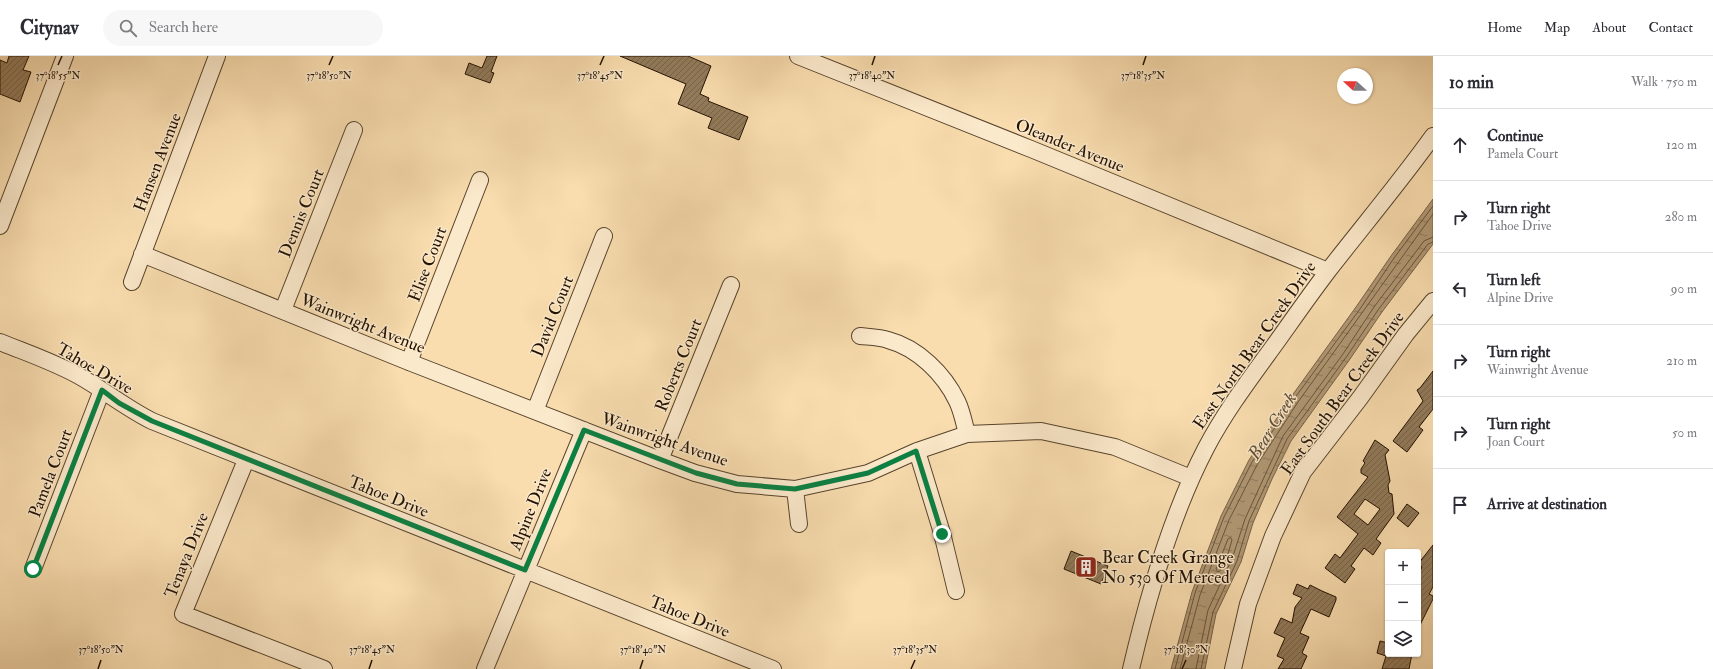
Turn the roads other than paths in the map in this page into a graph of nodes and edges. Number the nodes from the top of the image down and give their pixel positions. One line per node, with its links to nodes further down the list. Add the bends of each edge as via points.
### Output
1 (65, 56): 7 (street)
2 (217, 56): 9 (street, Hansen Avenue)
3 (798, 56): 10 (street, Oleander Avenue)
4 (354, 130): 14 (street, Dennis Court)
5 (1433, 136): 10 (street, East North Bear Creek Drive)
6 (480, 180): 17 (street, Elise Court)
7 (0, 226)
8 (604, 236): 19 (street, David Court)
9 (142, 254): 11 (street, Hansen Avenue); 14 (street, Wainwright Avenue)
10 (1328, 271): 25 (street, East North Bear Creek Drive, via 1232,404)
11 (132, 282)
12 (731, 285): 24 (street, Roberts Court)
13 (1433, 301): 35 (street, East South Bear Creek Drive, via 1303,472 1273,536 1248,604)
14 (283, 310): 17 (street, Wainwright Avenue)
15 (860, 336): 21 (street, via 888,340 908,349 936,370 958,402)
16 (0, 342): 18 (street, Tahoe Drive, via 58,365)
17 (410, 362): 19 (street, Wainwright Avenue)
18 (102, 390): 23 (street, Tahoe Drive, via 119,403 152,421); 28 (street, Pamela Court)
19 (535, 411): 20 (street, Wainwright Avenue)
20 (584, 430): 24 (street, Wainwright Avenue); 29 (street, Alpine Drive)
21 (967, 434): 22 (street, Wainwright Avenue); 25 (street, Wainwright Avenue, via 1041,431 1115,447)
22 (916, 451): 26 (street, Wainwright Avenue, via 868,473); 30 (street, via 942,534)
23 (246, 460): 29 (street, Tahoe Drive); 31 (street, Tenaya Drive, via 183,614)
24 (660, 460): 26 (street, Wainwright Avenue, via 737,484)
25 (1191, 478): 34 (street, East North Bear Creek Drive, via 1168,539)
26 (795, 489): 27 (street)
27 (799, 524)
28 (33, 569)
29 (525, 570): 32 (street, Alpine Drive); 33 (street, Tahoe Drive)
30 (956, 591)
31 (324, 669)
32 (486, 669)
33 (773, 669)
34 (1130, 669)
35 (1233, 669)

